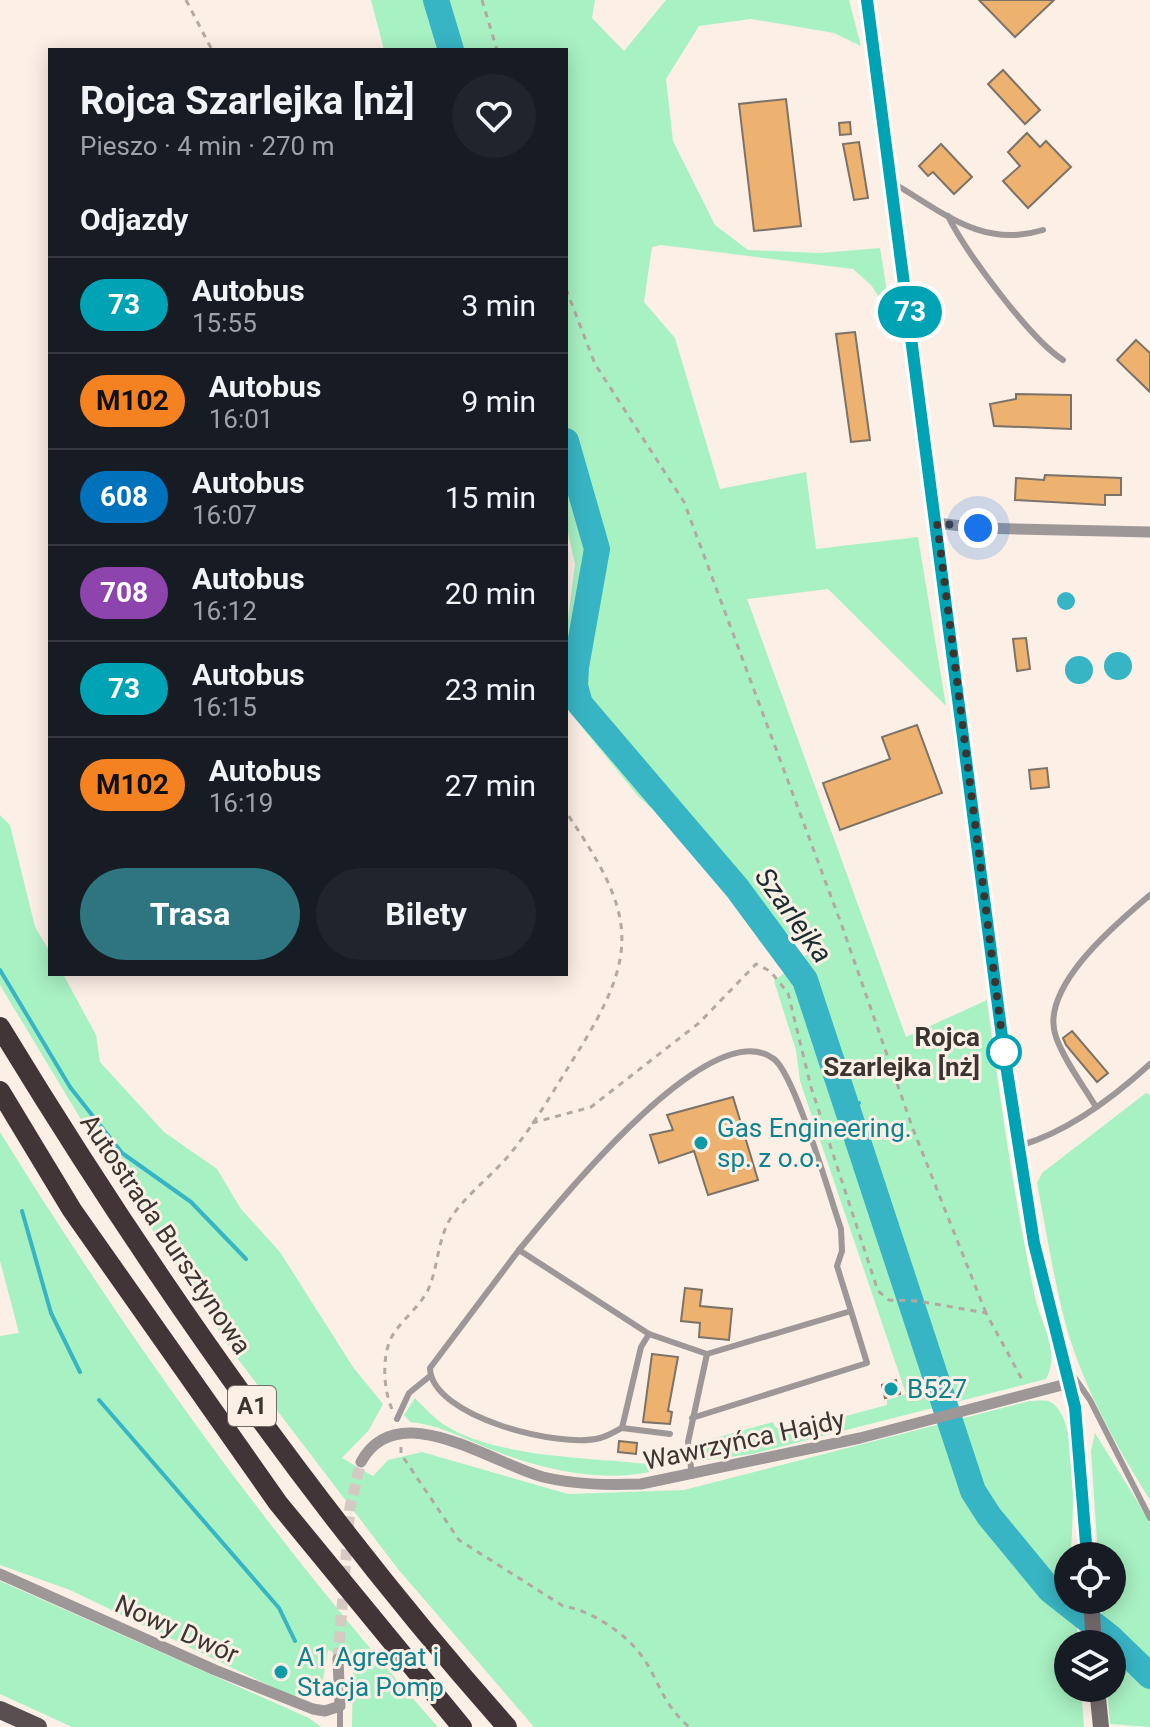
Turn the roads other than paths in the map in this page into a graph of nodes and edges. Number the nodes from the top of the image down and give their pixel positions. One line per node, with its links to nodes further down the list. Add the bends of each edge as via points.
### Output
1 (867, 0): 2 (street)
2 (893, 183): 3 (lane); 6 (street)
3 (948, 216): 4 (lane, via 989,235 1019,237); 5 (lane, via 1025,321)
4 (1043, 230)
5 (1063, 360)
6 (937, 523): 7 (street); 13 (street)
7 (1150, 532)
8 (1150, 895): 12 (lane, via 1093,947 1060,995 1053,1017 1055,1035)
9 (0, 1027): 37 (highway, Autostrada Bursztynowa / A1, via 123,1220 298,1470)
10 (1150, 1064): 12 (lane)
11 (0, 1091): 36 (highway, A1, via 72,1210 278,1503)
12 (1096, 1107): 13 (lane)
13 (1018, 1147): 19 (street, via 1034,1243)
14 (519, 1250): 15 (lane, via 577,1178 680,1082 719,1056 753,1049 775,1060 790,1084 841,1229 837,1266); 16 (lane); 18 (lane, via 430,1368)
15 (851, 1311): 17 (lane); 20 (lane, via 867,1363)
16 (649, 1334): 17 (lane); 22 (lane, via 641,1347)
17 (707, 1354): 20 (lane)
18 (430, 1376): 21 (lane, via 409,1393); 22 (lane, via 454,1402 498,1427 536,1437 598,1439)
19 (1069, 1377): 25 (street, Wawrzyńca Hajdy, via 1029,1394 916,1424); 26 (lane, via 1090,1400); 27 (street)
20 (692, 1418): 25 (lane)
21 (399, 1425): 24 (street, via 374,1443); 25 (street, Wawrzyńca Hajdy, via 512,1468 580,1483 641,1484)
22 (622, 1428): 23 (lane)
23 (670, 1434)
24 (361, 1462)
25 (692, 1476)
26 (1150, 1518)
27 (1086, 1542)
28 (0, 1574): 31 (street, Nowy Dwór, via 302,1706 325,1711)
29 (338, 1659): 31 (street)
30 (1098, 1702): 33 (street)
31 (340, 1706): 35 (lane)
32 (0, 1710): 34 (main road)
33 (1100, 1726)
34 (38, 1727)
35 (340, 1727)
36 (462, 1727)
37 (507, 1727)

